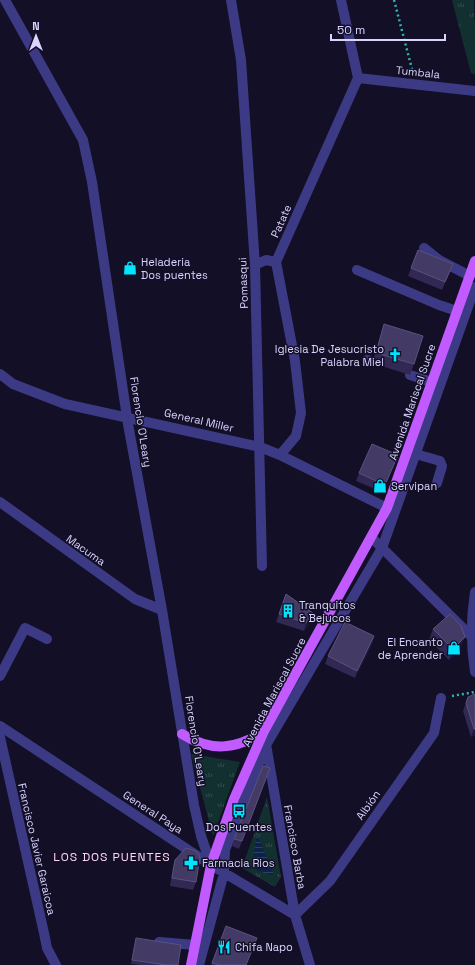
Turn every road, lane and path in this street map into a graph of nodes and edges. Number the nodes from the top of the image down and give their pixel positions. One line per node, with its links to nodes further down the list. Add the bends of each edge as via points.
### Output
1 (4, 0): 19 (street, Florencio O'Leary, via 83,140 92,182)
2 (231, 0): 11 (street, Pomasqui, via 241,60)
3 (341, 0): 5 (street)
4 (394, 0): 6 (path)
5 (358, 78): 6 (street, Tumbala); 10 (street, Patate)
6 (416, 83): 7 (street, Tumbala)
7 (475, 91)
8 (424, 248): 13 (street, via 443,263)
9 (475, 261): 13 (main road, Avenida Mariscal Sucre)
10 (276, 262): 11 (street, via 266,260); 22 (street, via 295,361 301,413 296,436)
11 (255, 265): 20 (street, Pomasqui)
12 (357, 270): 15 (street)
13 (470, 276): 15 (main road, Avenida Mariscal Sucre)
14 (475, 287): 21 (street)
15 (457, 311): 18 (main road, Avenida Mariscal Sucre)
16 (0, 374): 19 (street, General Miller, via 13,384 64,404)
17 (410, 374): 18 (street)
18 (432, 382): 21 (main road, Avenida Mariscal Sucre)
19 (127, 416): 20 (street, General Miller); 30 (street, Florencio O'Leary)
20 (260, 447): 22 (street, General Miller); 28 (street, Pomasqui)
21 (411, 453): 23 (street, via 442,463); 25 (main road, Avenida Mariscal Sucre); 27 (street)
22 (280, 455): 25 (street, General Miller)
23 (437, 483)
24 (0, 502): 30 (street, Macuma, via 135,599)
25 (387, 508): 26 (main road, Avenida Mariscal Sucre)
26 (372, 538): 27 (street); 38 (main road, Avenida Mariscal Sucre)
27 (382, 548): 31 (street); 41 (street)
28 (262, 566)
29 (475, 592): 31 (street)
30 (162, 610): 39 (street, Florencio O'Leary)
31 (474, 639): 33 (street)
32 (47, 640): 34 (street, via 25,628)
33 (475, 672)
34 (0, 676)
35 (475, 692): 36 (path)
36 (442, 698): 44 (street, Albión, via 434,733 330,881)
37 (0, 726): 42 (street, General Paya)
38 (264, 731): 39 (main road, via 241,744 227,747 195,742); 41 (street, Francisco Barba); 42 (main road, Avenida Mariscal Sucre, via 234,800)
39 (182, 734): 42 (street, Florencio O'Leary, via 194,805)
40 (0, 737): 47 (street, Francisco Javier Garaicoa, via 44,933)
41 (266, 745): 43 (street, via 225,850); 44 (street, Francisco Barba)
42 (211, 865): 43 (street, General Paya); 46 (main road, Avenida Mariscal Sucre)
43 (224, 873): 44 (street, General Paya); 49 (street)
44 (295, 914): 50 (street, Francisco Barba)
45 (154, 944): 46 (street)
46 (195, 945): 48 (main road, Avenida Mariscal Sucre)
47 (56, 965)
48 (191, 965)
49 (199, 965)
50 (310, 965)

